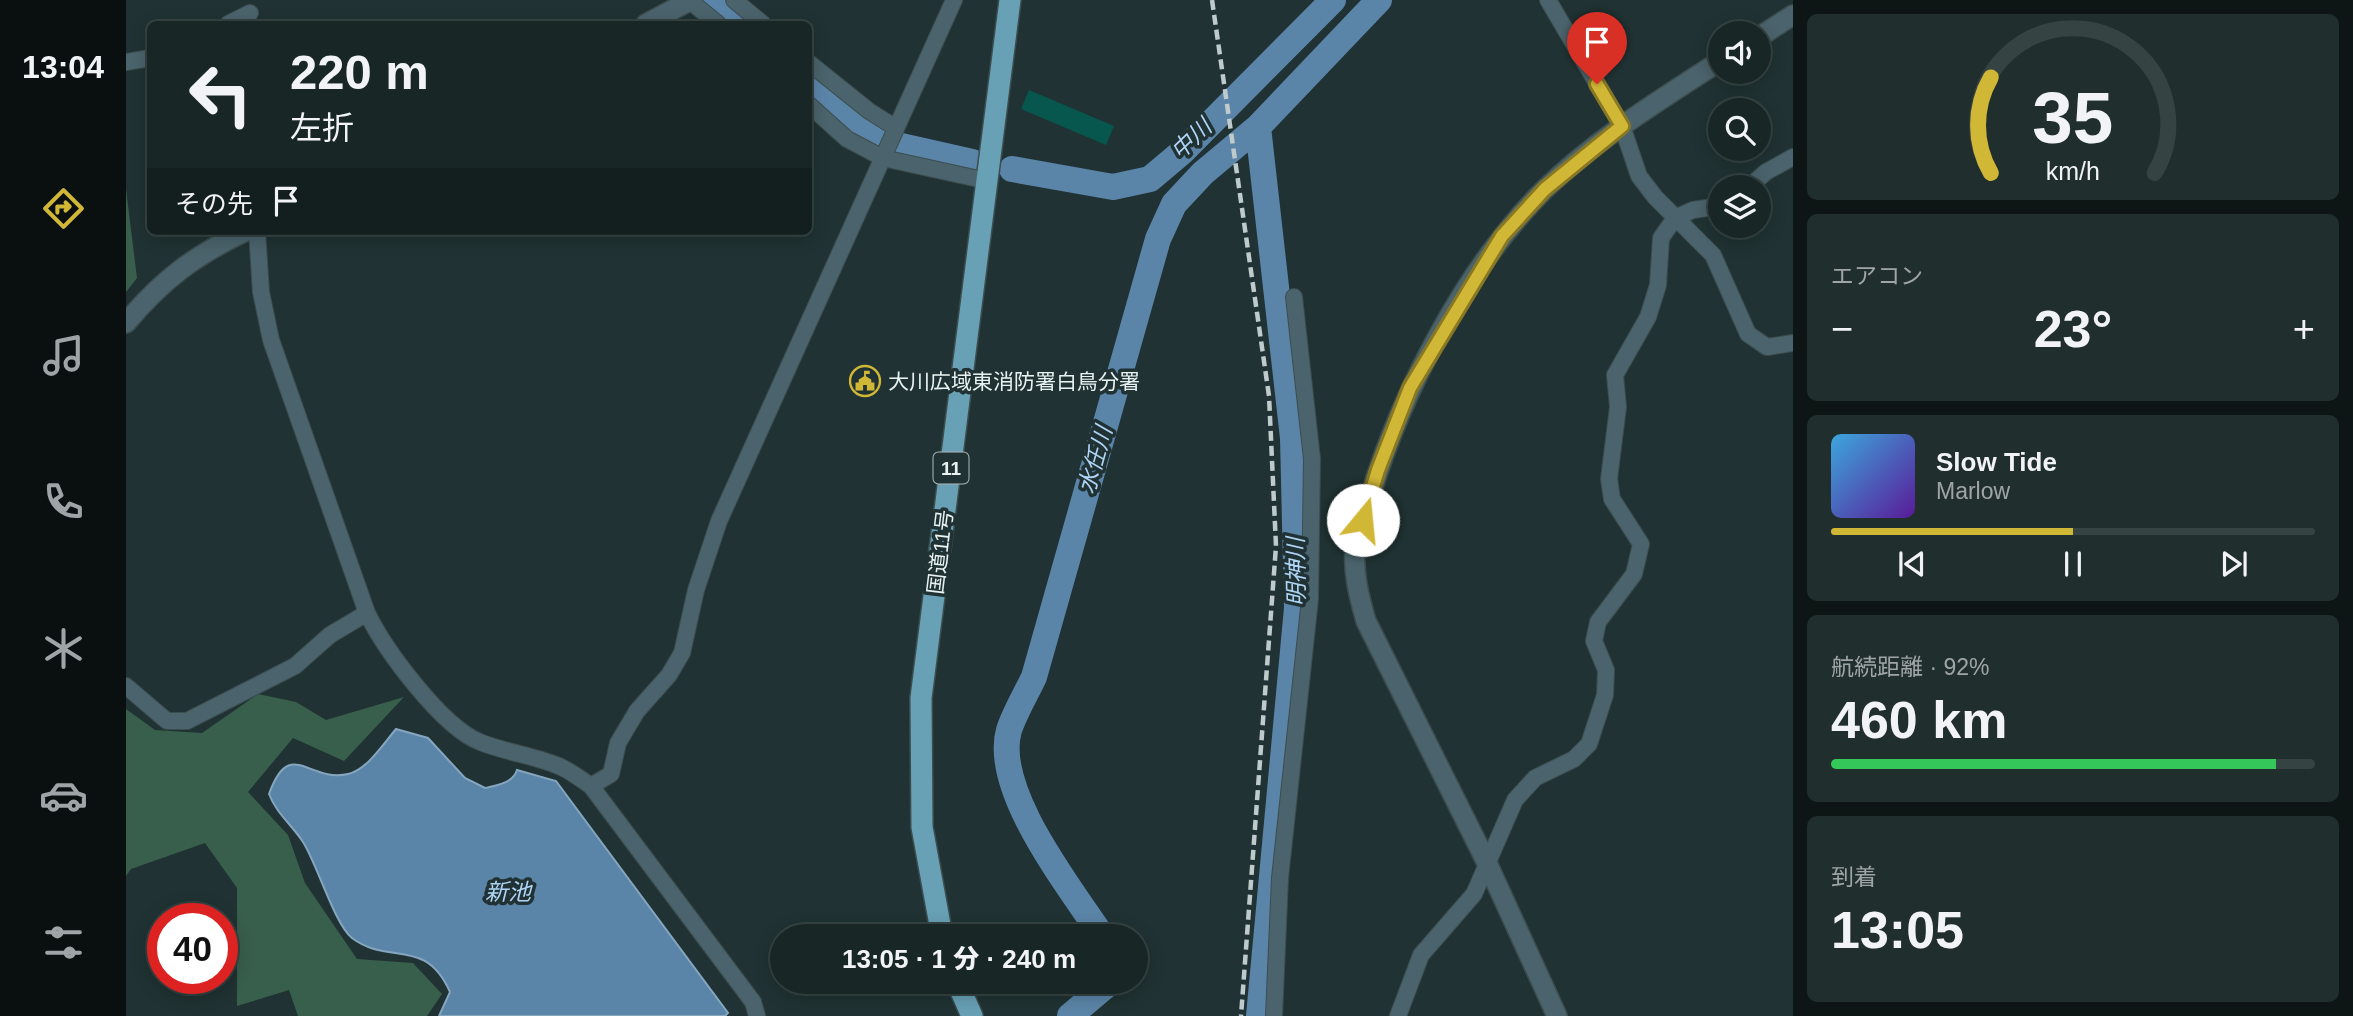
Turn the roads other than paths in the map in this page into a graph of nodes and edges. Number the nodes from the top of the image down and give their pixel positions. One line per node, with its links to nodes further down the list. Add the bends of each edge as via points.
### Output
1 (690, 0): 9 (street); 10 (street)
2 (734, 0): 11 (street)
3 (954, 0): 19 (street)
4 (1010, 0): 23 (highway, 国道11号 / 11)
5 (1548, 0): 18 (street)
6 (249, 12): 8 (street)
7 (1793, 15): 12 (street)
8 (233, 21)
9 (652, 21)
10 (714, 21)
11 (758, 21)
12 (1771, 29)
13 (147, 58): 14 (street)
14 (126, 62)
15 (812, 65): 19 (street)
16 (1708, 69): 18 (street)
17 (812, 108): 20 (street, via 848,139)
18 (1622, 126): 25 (street, via 1639,176); 34 (street, via 1545,189 1502,236 1410,388 1355,545 1355,583 1366,621)
19 (896, 128): 20 (street)
20 (884, 156): 23 (street); 33 (street, via 719,521 696,590 682,653 618,743 611,774)
21 (1793, 157): 22 (street)
22 (1763, 175)
23 (988, 181): 35 (highway, 国道11号 / 11, via 921,698 922,827)
24 (1708, 208): 25 (street)
25 (1675, 218): 30 (street, via 1713,256 1748,334 1767,347); 34 (street, via 1661,238 1658,285 1648,317 1615,375 1618,407 1609,479 1612,499 1641,544 1634,574 1598,622 1594,641 1606,670 1605,695 1589,744 1574,759 1535,778 1515,800)
26 (239, 235): 29 (street, via 188,262 151,293)
27 (257, 235): 31 (street, via 261,292 271,340)
28 (1294, 298): 39 (street, via 1312,459 1310,599 1280,878)
29 (126, 323)
30 (1793, 344)
31 (367, 613): 32 (street, via 330,635 295,666 187,721 167,721); 33 (street, via 403,672 478,741 563,768)
32 (126, 686)
33 (591, 786): 37 (street, via 753,1002)
34 (1488, 865): 40 (street, via 1474,894 1421,954); 41 (street)
35 (940, 924)
36 (962, 994): 38 (highway)
37 (757, 1016)
38 (972, 1016)
39 (1274, 1016)
40 (1398, 1016)
41 (1557, 1016)

